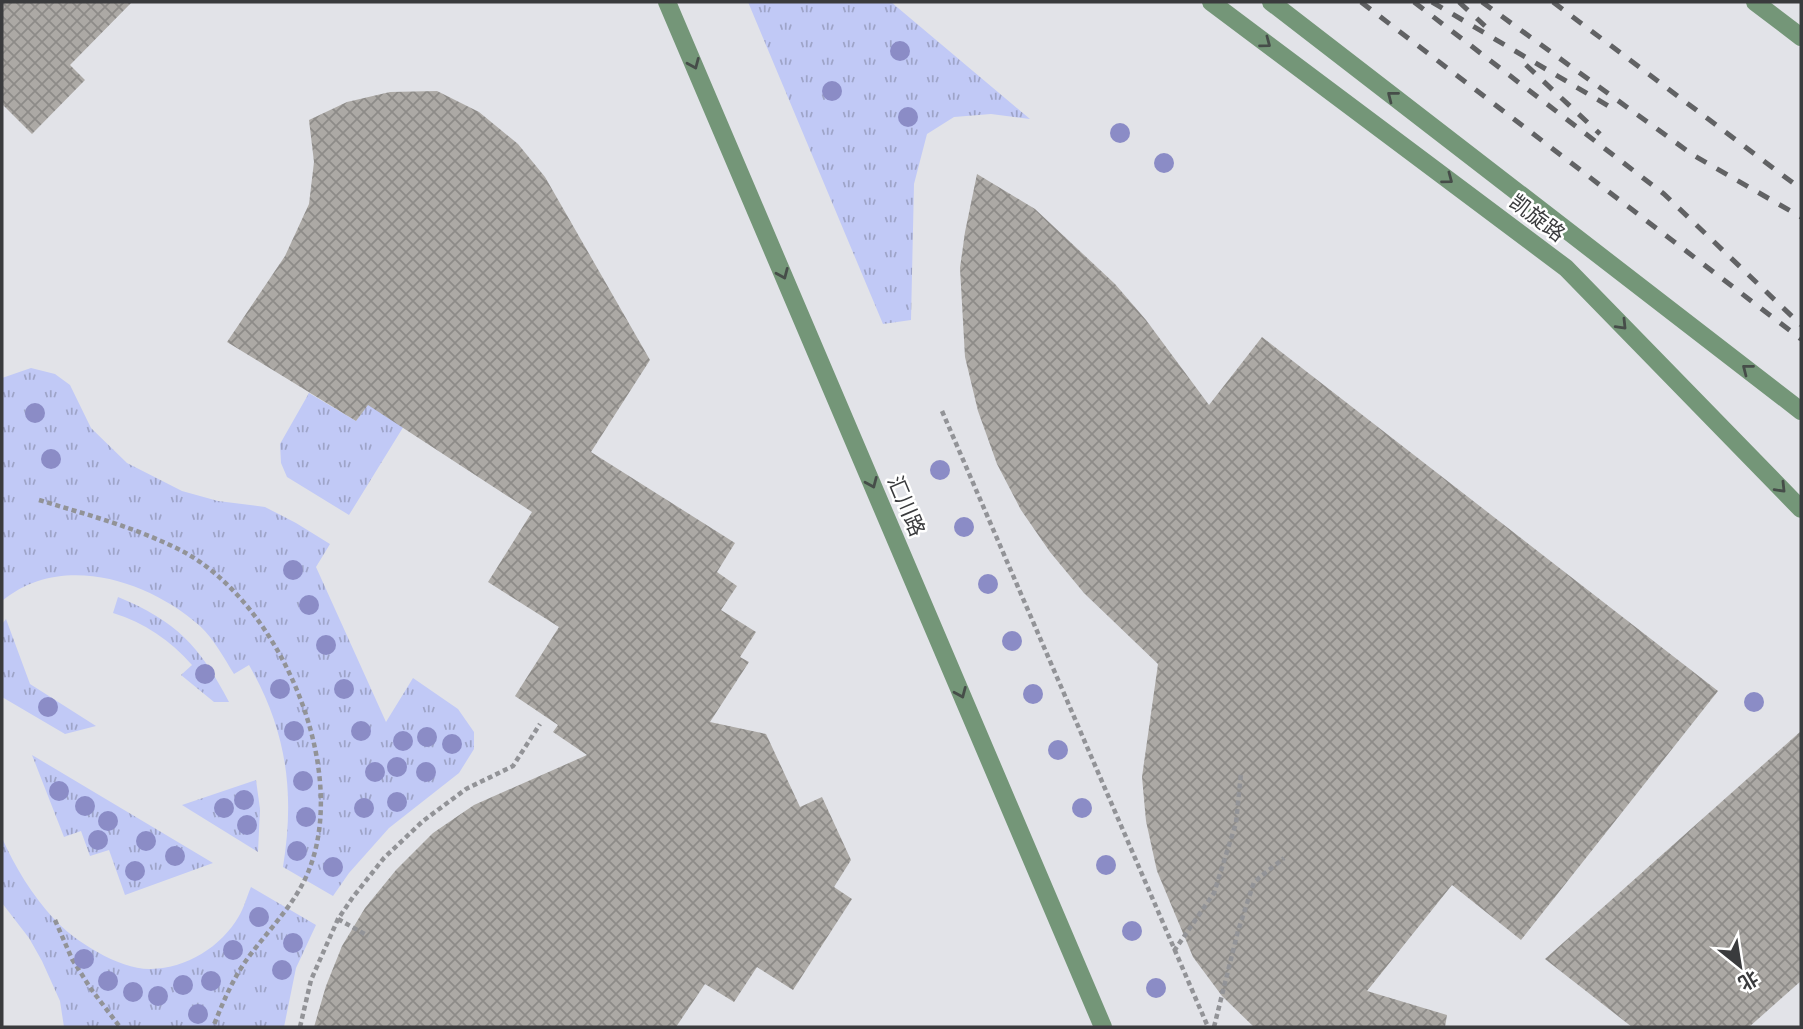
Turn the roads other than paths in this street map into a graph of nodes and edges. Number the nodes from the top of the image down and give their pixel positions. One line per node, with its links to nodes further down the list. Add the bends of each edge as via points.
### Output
1 (667, 2): 8 (street, 汇川路, one-way to 8)
2 (1211, 2): 7 (street, 凯旋路, one-way to 7, via 1566,268)
3 (1270, 2): 6 (street, one-way to 3)
4 (1755, 2): 5 (street)
5 (1801, 37)
6 (1801, 411)
7 (1801, 509)
8 (1104, 1027)

